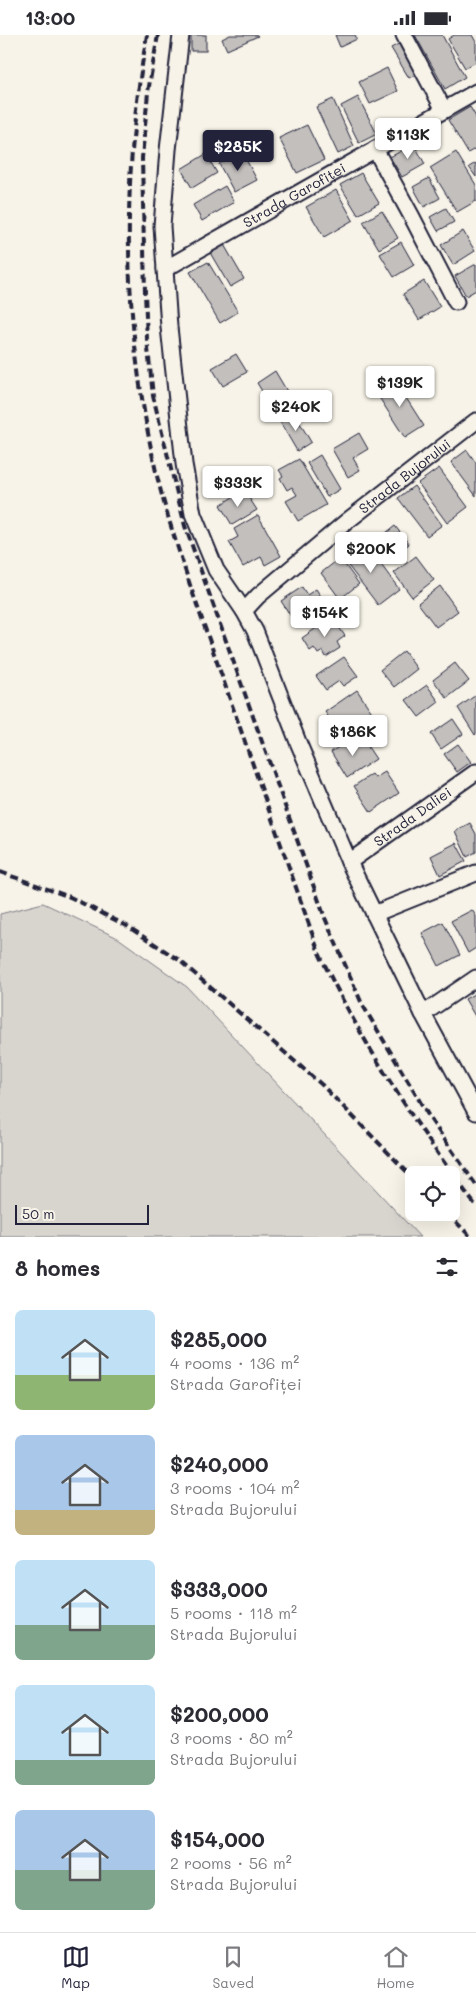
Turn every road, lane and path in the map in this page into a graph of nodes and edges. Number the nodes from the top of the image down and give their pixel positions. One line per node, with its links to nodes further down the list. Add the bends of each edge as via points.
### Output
1 (181, 35): 6 (street, via 162,226)
2 (404, 35): 4 (street)
3 (476, 92): 4 (street, Strada Garofiței)
4 (444, 110): 5 (street, Strada Garofiței)
5 (375, 149): 6 (street, Strada Garofiței); 7 (street)
6 (165, 269): 9 (street, via 184,464 194,514 216,570)
7 (456, 302)
8 (476, 421): 9 (street, Strada Bujorului, via 346,522)
9 (244, 611): 11 (street)
10 (476, 772): 11 (street, Strada Daliei)
11 (349, 861): 13 (street)
12 (476, 873): 13 (street)
13 (374, 914): 15 (street)
14 (476, 978): 15 (street)
15 (423, 1014): 16 (street)
16 (476, 1111)

